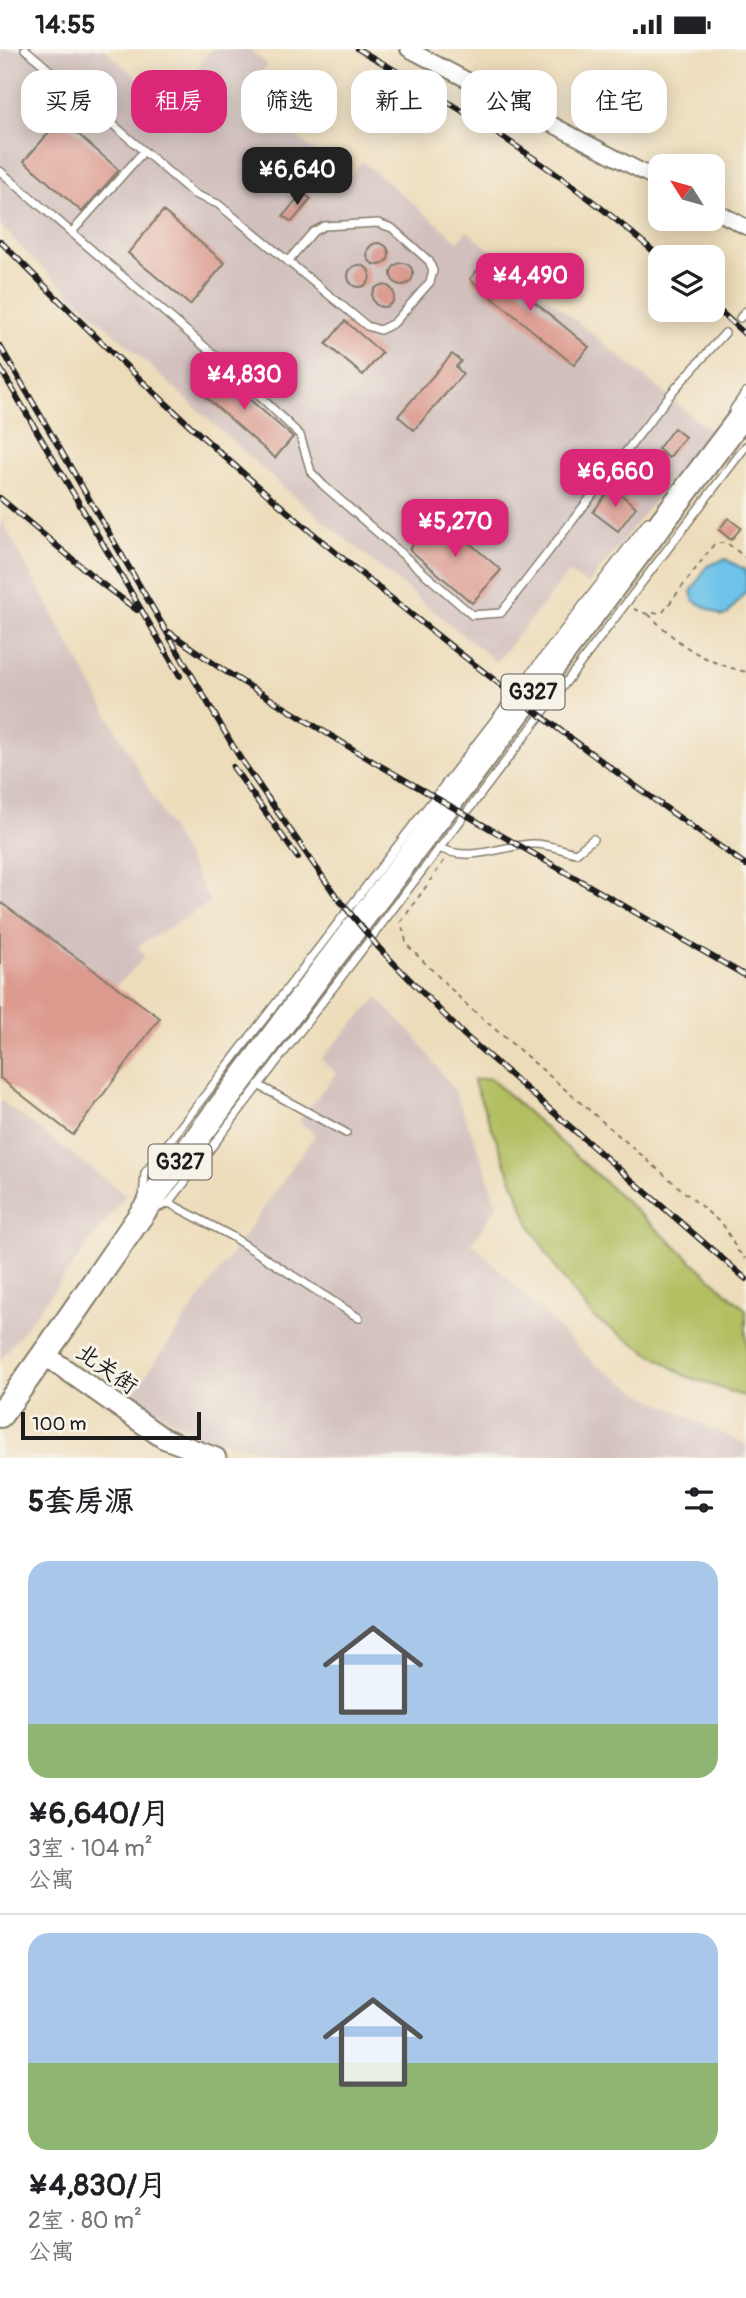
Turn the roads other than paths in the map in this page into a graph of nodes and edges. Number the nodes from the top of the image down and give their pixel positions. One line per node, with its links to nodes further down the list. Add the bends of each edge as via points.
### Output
1 (25, 49): 3 (lane)
2 (408, 49): 5 (street)
3 (144, 151): 8 (lane); 9 (lane, via 194,194 218,204)
4 (0, 171): 8 (lane)
5 (648, 175)
6 (725, 216): 7 (street)
7 (746, 227)
8 (72, 232): 10 (lane, via 240,377 300,435 311,473 472,615 501,613 673,391)
9 (288, 261): 9 (lane, via 367,327 380,330 394,323 430,282 433,271 429,261 392,227 379,223 324,226)
10 (725, 333)
11 (746, 392): 12 (lane)
12 (737, 414): 20 (highway, G327)
13 (746, 446): 16 (lane)
14 (651, 516): 20 (lane, via 145,1173)
15 (593, 839): 16 (lane, via 576,853 534,844 478,855)
16 (439, 848): 17 (lane)
17 (258, 1086): 18 (lane); 19 (lane)
18 (346, 1133)
19 (169, 1203): 20 (lane); 21 (lane)
20 (141, 1214): 22 (highway, G327)
21 (359, 1318)
22 (46, 1355): 23 (highway, G327); 24 (main road, 北关街, via 163,1438)
23 (0, 1415)
24 (216, 1458)

